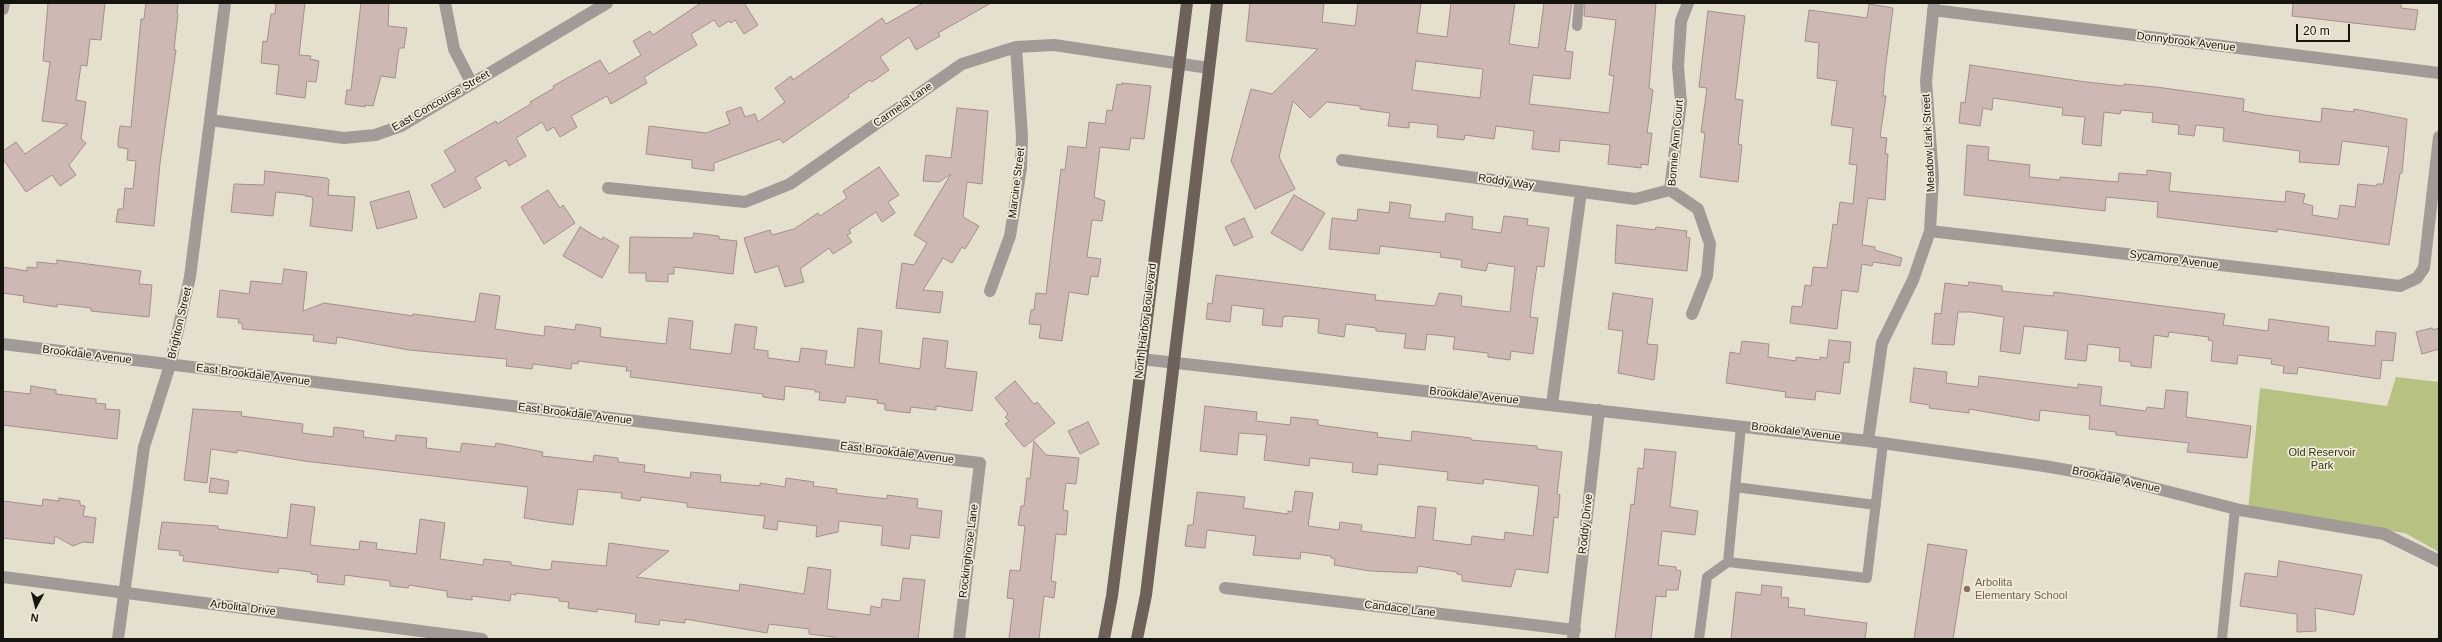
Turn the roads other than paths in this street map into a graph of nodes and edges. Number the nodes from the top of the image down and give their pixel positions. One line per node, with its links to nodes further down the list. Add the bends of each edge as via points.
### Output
1 (4, 3): 10 (street)
2 (225, 3): 17 (street, Brighton Street)
3 (445, 3): 16 (street, via 454,49)
4 (607, 3): 16 (street, East Concourse Street)
5 (1187, 3): 13 (main road, North Harbor Boulevard)
6 (1217, 3): 14 (main road)
7 (1579, 3): 11 (lane)
8 (1688, 3): 21 (street, Bonnie Ann Court, via 1681,21 1678,67 1681,102)
9 (1934, 7): 15 (street, Donnybrook Avenue); 23 (street, Meadow Lark Street, via 1926,81 1933,178)
10 (3, 9)
11 (1577, 26)
12 (1016, 47): 13 (street, Carmela Lane, via 1054,45); 20 (street, Carmela Lane, via 962,64 790,184 745,202); 24 (street, Marcine Street, via 1022,136 1021,168 1010,236)
13 (1178, 63): 14 (street, Carmela Lane); 27 (main road, North Harbor Boulevard)
14 (1209, 68): 28 (main road)
15 (2439, 73)
16 (472, 84): 17 (street, East Concourse Street, via 401,126 375,136 344,138)
17 (210, 120): 29 (street, Brighton Street, via 190,277)
18 (2439, 137): 23 (street, Sycamore Avenue, via 2424,268 2416,278 2400,286)
19 (1342, 160): 22 (street, Roddy Way)
20 (608, 188)
21 (1670, 190): 22 (street, Roddy Way, via 1635,199); 25 (street, Bonnie Ann Court, via 1698,210 1710,244 1708,276)
22 (1581, 192): 30 (street)
23 (1930, 231): 33 (street, Meadow Lark Street, via 1913,280 1882,343)
24 (990, 291)
25 (1692, 314)
26 (3, 344): 29 (street, Brookdale Avenue)
27 (1141, 359): 28 (street, Brookdale Avenue); 48 (main road, North Harbor Boulevard, via 1112,596)
28 (1173, 363): 30 (street, Brookdale Avenue); 49 (main road, via 1146,595)
29 (170, 365): 35 (street, East Brookdale Avenue); 43 (street, Brighton Street, via 144,447)
30 (1552, 404): 31 (street, Brookdale Avenue)
31 (1599, 410): 32 (street, Brookdale Avenue); 44 (street, Roddy Drive)
32 (1741, 426): 33 (street, Brookdale Avenue); 36 (lane)
33 (1868, 441): 34 (street, Brookdale Avenue)
34 (1883, 443): 37 (lane); 38 (street, Brookdale Avenue, via 2119,479)
35 (980, 463): 47 (street, Rockinghorse Lane)
36 (1735, 488): 37 (lane); 40 (lane)
37 (1876, 505): 40 (lane, via 1867,578)
38 (2236, 509): 39 (street, Brookdale Avenue, via 2384,534); 51 (lane)
39 (2439, 561)
40 (1728, 562): 50 (lane, via 1707,577)
41 (3, 577): 43 (street, Arbolita Drive)
42 (1225, 588): 44 (street, Candace Lane)
43 (125, 592): 45 (street, Brighton Street); 46 (street, Arbolita Drive)
44 (1574, 635)
45 (118, 639)
46 (482, 639)
47 (959, 639)
48 (1104, 639)
49 (1137, 639)
50 (1699, 639)
51 (2222, 639)

